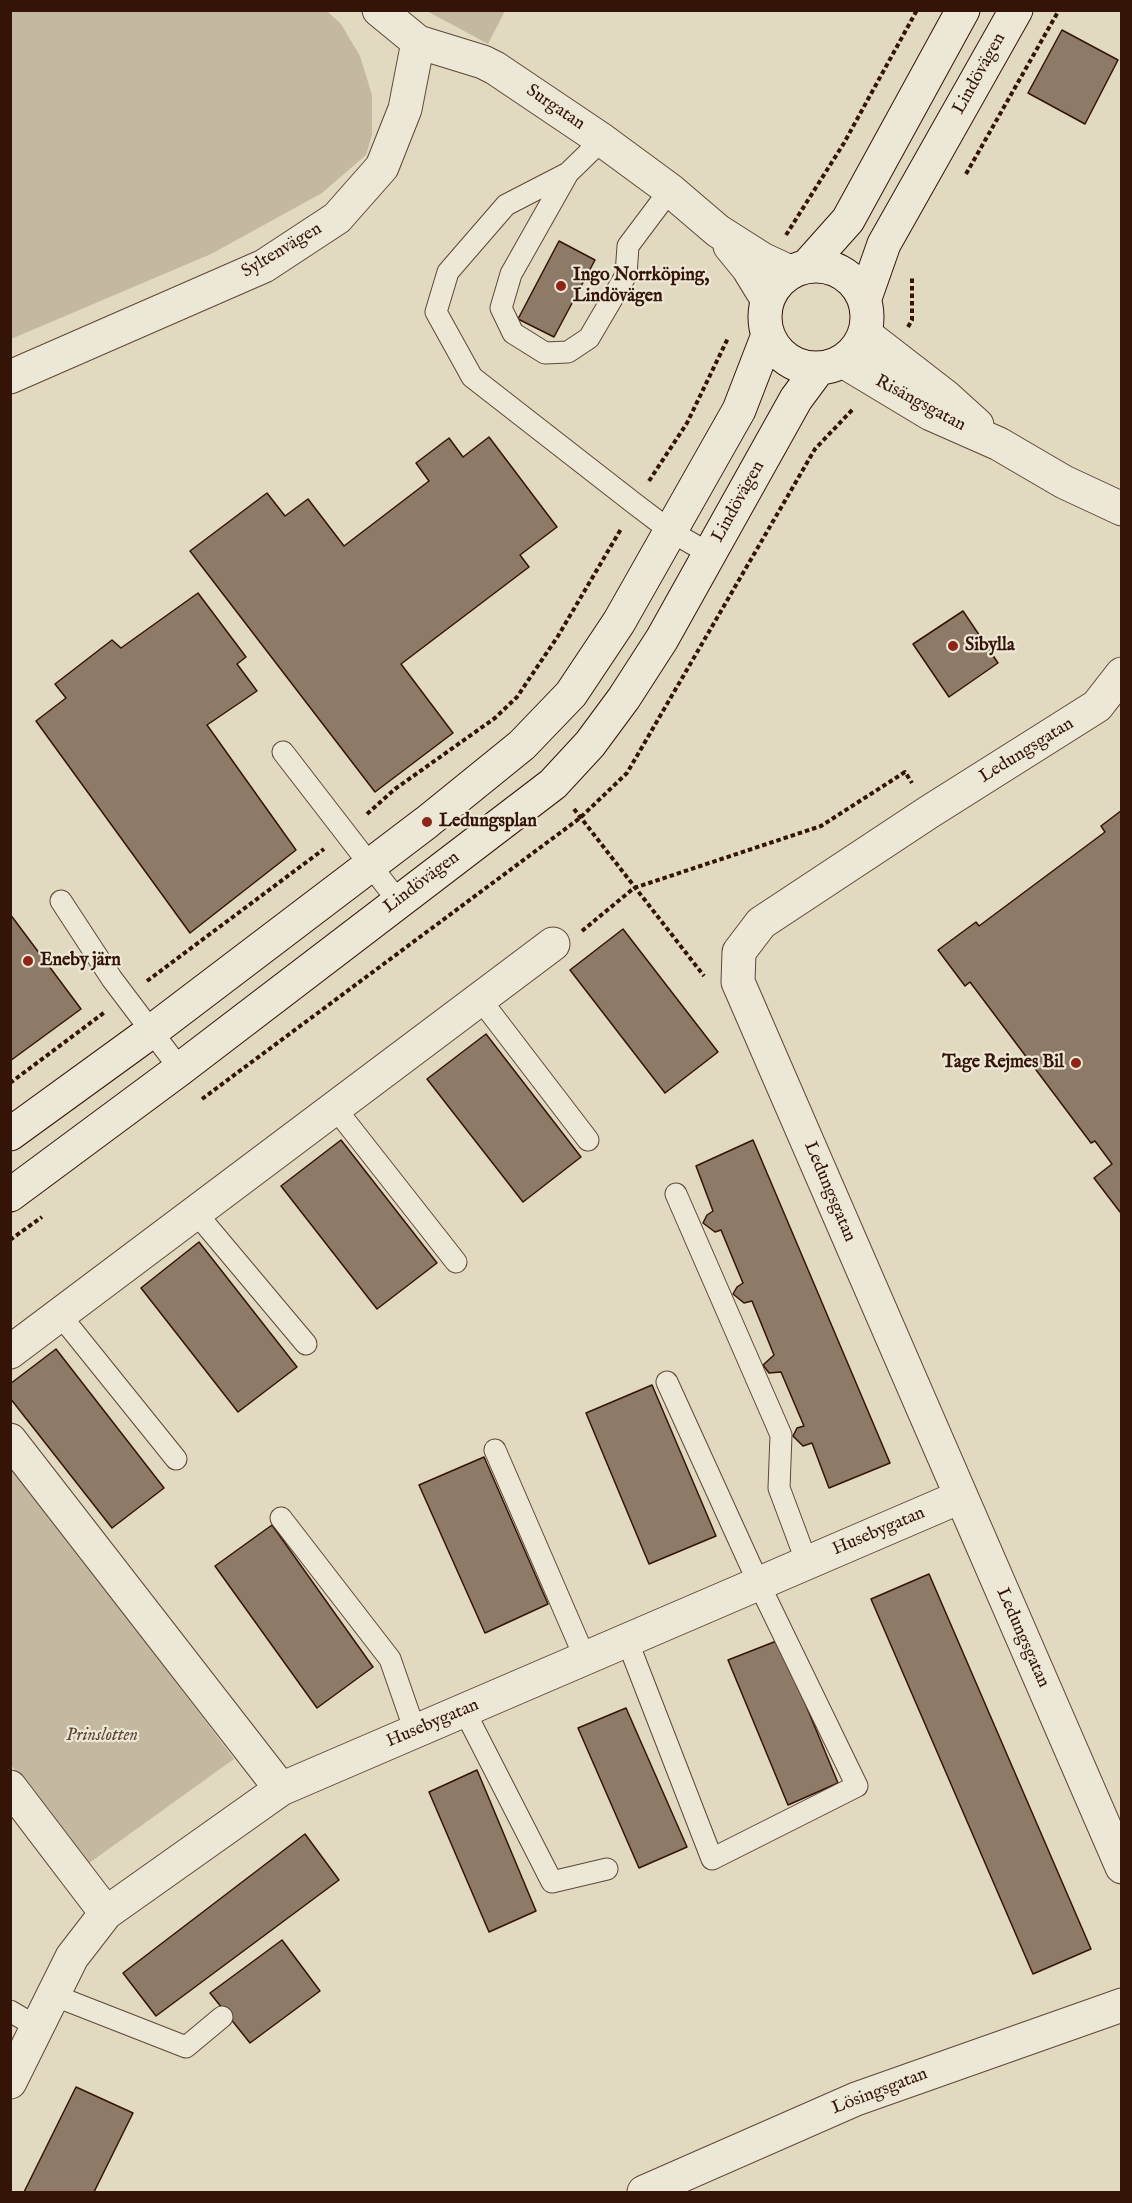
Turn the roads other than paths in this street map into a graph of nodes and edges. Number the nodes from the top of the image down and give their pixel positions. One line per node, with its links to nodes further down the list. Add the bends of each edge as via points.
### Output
1 (379, 10): 4 (street, Surgatan)
2 (963, 10): 9 (street, via 848,220)
3 (1016, 10): 10 (street, Lindövägen, via 884,244)
4 (418, 42): 5 (street, Surgatan, via 489,65); 16 (street, Syltenvägen, via 405,109 382,167 337,218 264,266)
5 (602, 140): 6 (lane); 7 (street, Surgatan)
6 (568, 173): 7 (lane, via 511,274 501,308 513,333 545,353 568,352 589,338 626,275 628,246); 18 (lane, via 506,205 448,272 436,312 472,377)
7 (670, 190): 8 (street, Surgatan)
8 (718, 231): 9 (street, Surgatan); 11 (street, Surgatan, via 748,267)
9 (788, 267): 10 (street, via 825,266 842,272 856,283); 11 (street)
10 (865, 298): 12 (street)
11 (767, 300): 13 (street, via 764,317)
12 (865, 334): 14 (street, via 856,349); 15 (street, Risängsgatan)
13 (768, 335): 14 (street, via 791,362 808,368); 18 (street, via 739,410)
14 (831, 364): 15 (street, Risängsgatan); 19 (street, Lindövägen, via 796,399)
15 (883, 367): 17 (street, Risängsgatan, via 930,414 999,444 1064,482)
16 (10, 377)
17 (1122, 509)
18 (672, 532): 19 (lane); 22 (street, via 571,694 522,745)
19 (710, 554): 24 (street, Lindövägen, via 662,639 590,744 553,783)
20 (1122, 674): 43 (street, Ledungsgatan, via 1097,706 761,923 739,952 738,982)
21 (283, 752): 22 (lane)
22 (369, 865): 24 (lane); 27 (street)
23 (61, 901): 27 (lane)
24 (398, 901): 28 (street, Lindövägen)
25 (553, 944): 26 (street)
26 (480, 999): 29 (street); 31 (lane)
27 (152, 1031): 28 (lane); 30 (street)
28 (180, 1069): 33 (street, Lindövägen)
29 (335, 1108): 34 (street); 35 (lane)
30 (10, 1134)
31 (588, 1140)
32 (676, 1194): 45 (lane, via 781,1435 779,1488)
33 (10, 1195)
34 (196, 1213): 36 (street); 37 (lane)
35 (456, 1262)
36 (60, 1315): 38 (street); 42 (lane)
37 (306, 1344)
38 (10, 1352)
39 (667, 1382): 46 (lane)
40 (10, 1440): 52 (street)
41 (495, 1450): 48 (lane)
42 (176, 1459)
43 (960, 1497): 45 (street, Husebygatan); 53 (street, Ledungsgatan)
44 (281, 1518): 50 (lane, via 390,1659)
45 (807, 1563): 46 (street, Husebygatan)
46 (759, 1584): 47 (street, Husebygatan); 47 (lane, via 857,1786 712,1859)
47 (627, 1640): 48 (street, Husebygatan)
48 (585, 1658): 49 (street, Husebygatan)
49 (464, 1710): 50 (street, Husebygatan); 54 (lane, via 552,1882)
50 (416, 1731): 52 (street, Husebygatan)
51 (10, 1786): 55 (street)
52 (281, 1789): 55 (street, Husebygatan)
53 (1122, 1867)
54 (607, 1869)
55 (106, 1913): 56 (street, Husebygatan, via 72,1957)
56 (53, 1995): 58 (lane, via 186,2047); 59 (street, Husebygatan)
57 (1122, 2005): 61 (street, Lösingsgatan, via 856,2099)
58 (222, 2017)
59 (24, 2019): 60 (street, Husebygatan)
60 (10, 2082)
61 (644, 2193)

